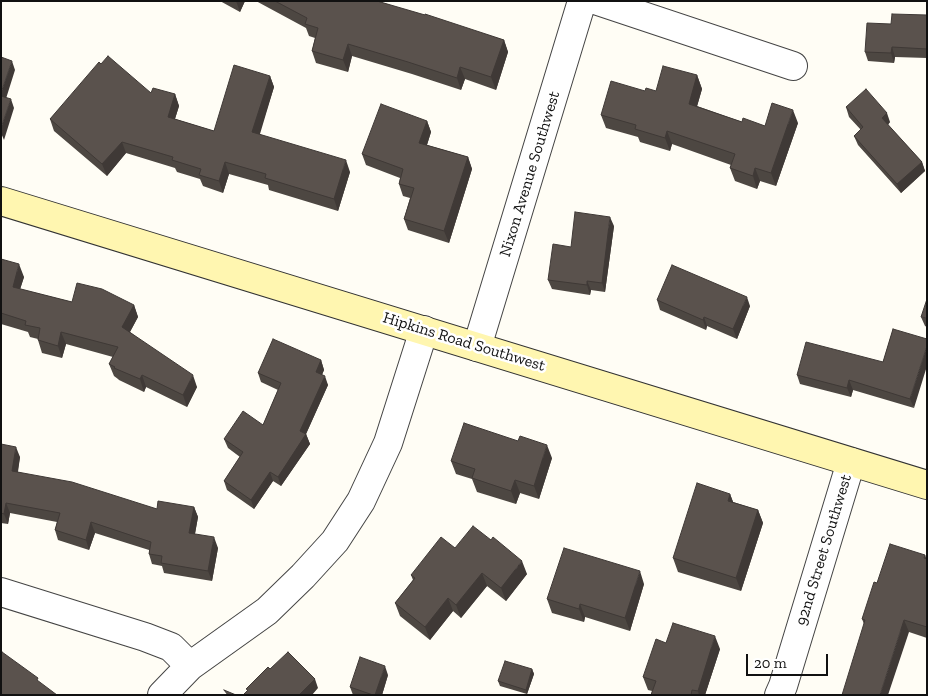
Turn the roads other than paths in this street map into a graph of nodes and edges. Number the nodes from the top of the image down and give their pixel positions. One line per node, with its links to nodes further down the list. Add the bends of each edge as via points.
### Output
1 (582, 1): 6 (street, Nixon Avenue Southwest)
2 (598, 1): 3 (street)
3 (793, 66)
4 (1, 200): 5 (street, Hipkins Road Southwest)
5 (424, 330): 6 (street, Hipkins Road Southwest); 10 (street, via 388,442 361,501 335,542 267,611)
6 (477, 347): 7 (street, Hipkins Road Southwest)
7 (851, 462): 8 (street, Hipkins Road Southwest); 12 (street, 92nd Street Southwest)
8 (927, 485)
9 (1, 592): 10 (street, via 154,640 171,647)
10 (190, 666): 11 (street)
11 (162, 695)
12 (778, 695)

